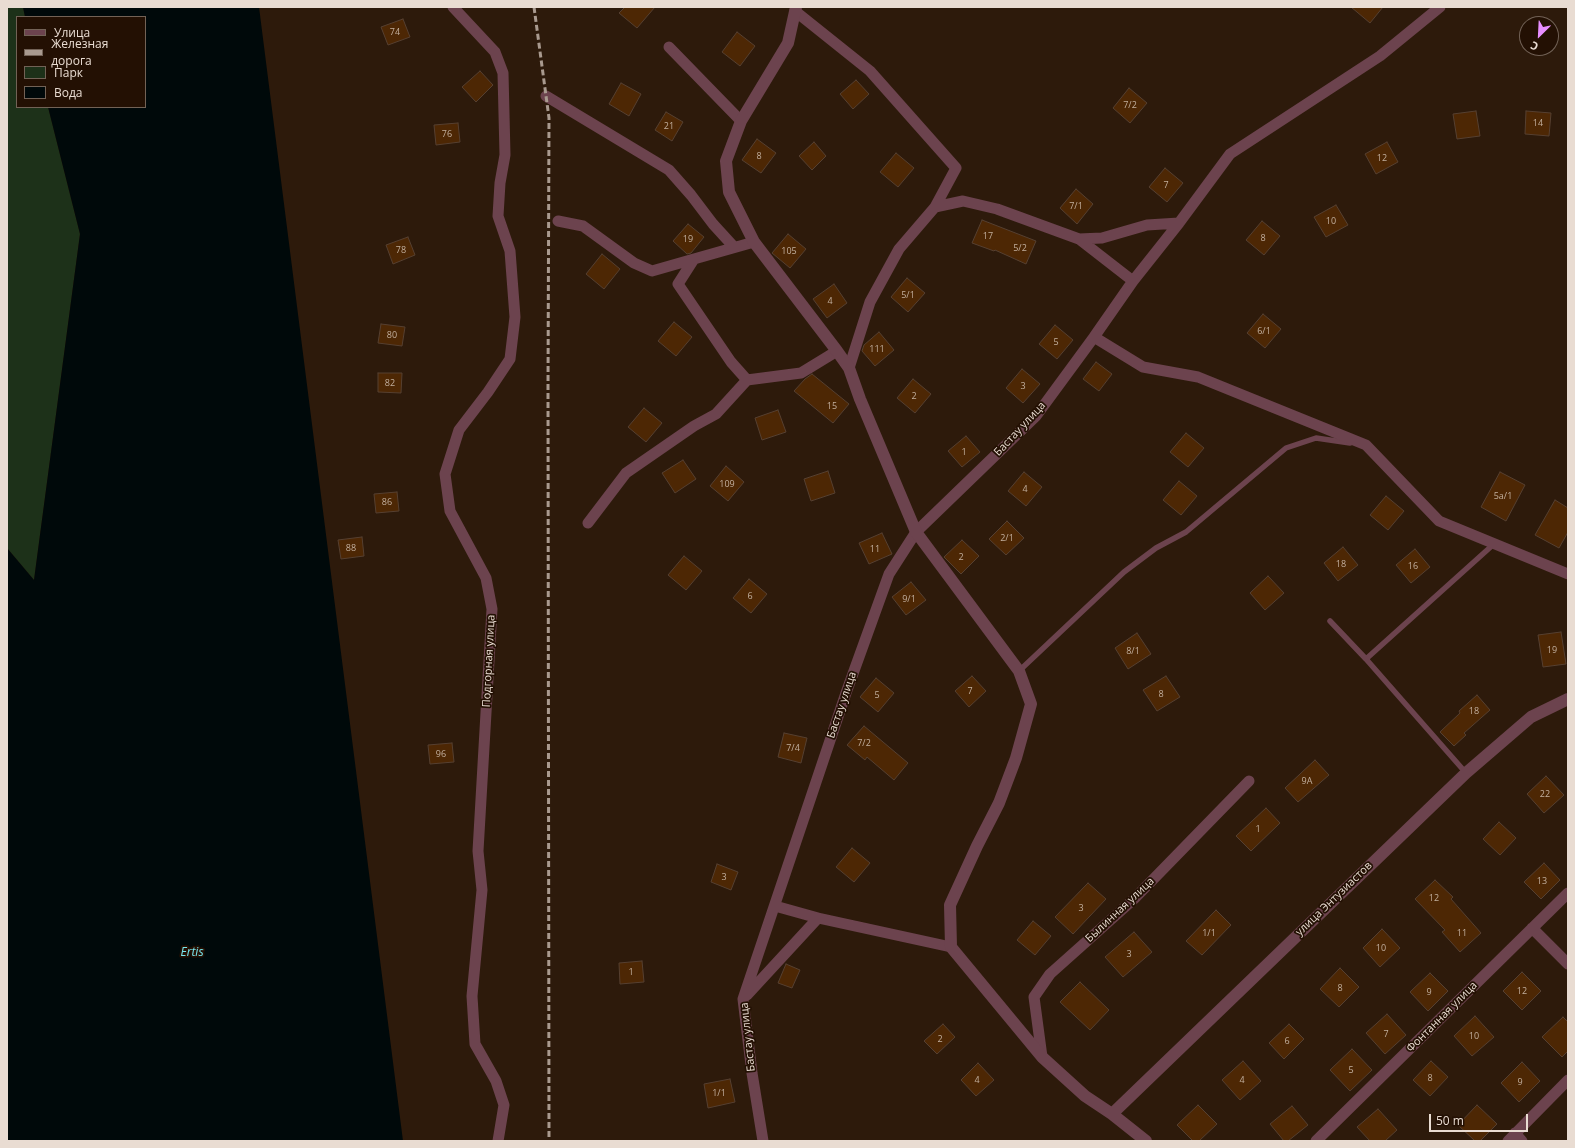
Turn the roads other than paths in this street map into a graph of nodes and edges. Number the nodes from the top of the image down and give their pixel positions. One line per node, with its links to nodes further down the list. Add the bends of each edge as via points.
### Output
1 (453, 7): 41 (street, Подгорная улица, via 495,52 503,73 505,154 498,216 510,250 514,317 510,359 459,430 445,474 450,511 486,578 492,609 478,851 482,890 472,996 475,1044 496,1081 504,1105)
2 (1440, 7): 9 (street, Бастау улица, via 1380,56 1230,154)
3 (796, 9): 6 (street, via 788,43); 7 (street, via 870,71 956,168)
4 (669, 48): 6 (street)
5 (546, 96): 12 (street, via 669,170)
6 (741, 121): 11 (street, via 726,161 729,192)
7 (936, 207): 10 (street, via 964,201 997,208); 17 (street, via 899,249 870,302)
8 (558, 221): 13 (street, via 584,226 634,263 652,271)
9 (1179, 224): 10 (street, via 1147,225 1102,238); 14 (street, Бастау улица)
10 (1080, 239): 14 (street)
11 (754, 242): 12 (street); 16 (street)
12 (734, 247): 13 (street)
13 (694, 259): 18 (street, via 678,284 731,362)
14 (1133, 281): 15 (street, Бастау улица)
15 (1094, 338): 19 (street, via 1143,367 1198,376); 21 (street, Бастау улица, via 1036,416)
16 (837, 351): 17 (street); 18 (street, via 801,373)
17 (848, 368): 21 (street)
18 (747, 380): 20 (street, via 716,414 694,426 626,474)
19 (1366, 445): 22 (street, via 1440,521); 26 (lane, via 1316,438 1286,448 1186,532 1156,548 1124,572)
20 (588, 523)
21 (916, 532): 26 (street); 31 (street, Бастау улица, via 889,574 846,693)
22 (1495, 542): 23 (street); 25 (lane)
23 (1568, 574)
24 (1330, 621): 25 (lane)
25 (1366, 659): 28 (lane)
26 (1019, 672): 34 (street, via 1031,704 1016,758 999,803 950,905)
27 (1568, 699): 28 (street, улица Энтузиастов, via 1531,717)
28 (1466, 773): 39 (street, улица Энтузиастов)
29 (1249, 781): 37 (street, Былинная улица, via 1134,900 1050,974 1034,997)
30 (1568, 893): 33 (street, Фонтанная улица)
31 (775, 906): 32 (street); 36 (street, Бастау улица)
32 (818, 918): 34 (street); 36 (street)
33 (1532, 928): 35 (street); 44 (street, Фонтанная улица)
34 (951, 946): 37 (street)
35 (1568, 964)
36 (744, 999): 42 (street, Бастау улица, via 752,1074)
37 (1042, 1057): 39 (street, via 1085,1096)
38 (1568, 1080): 40 (street)
39 (1112, 1114): 43 (street)
40 (1515, 1138)
41 (498, 1141)
42 (763, 1141)
43 (1146, 1141)
44 (1316, 1141)

